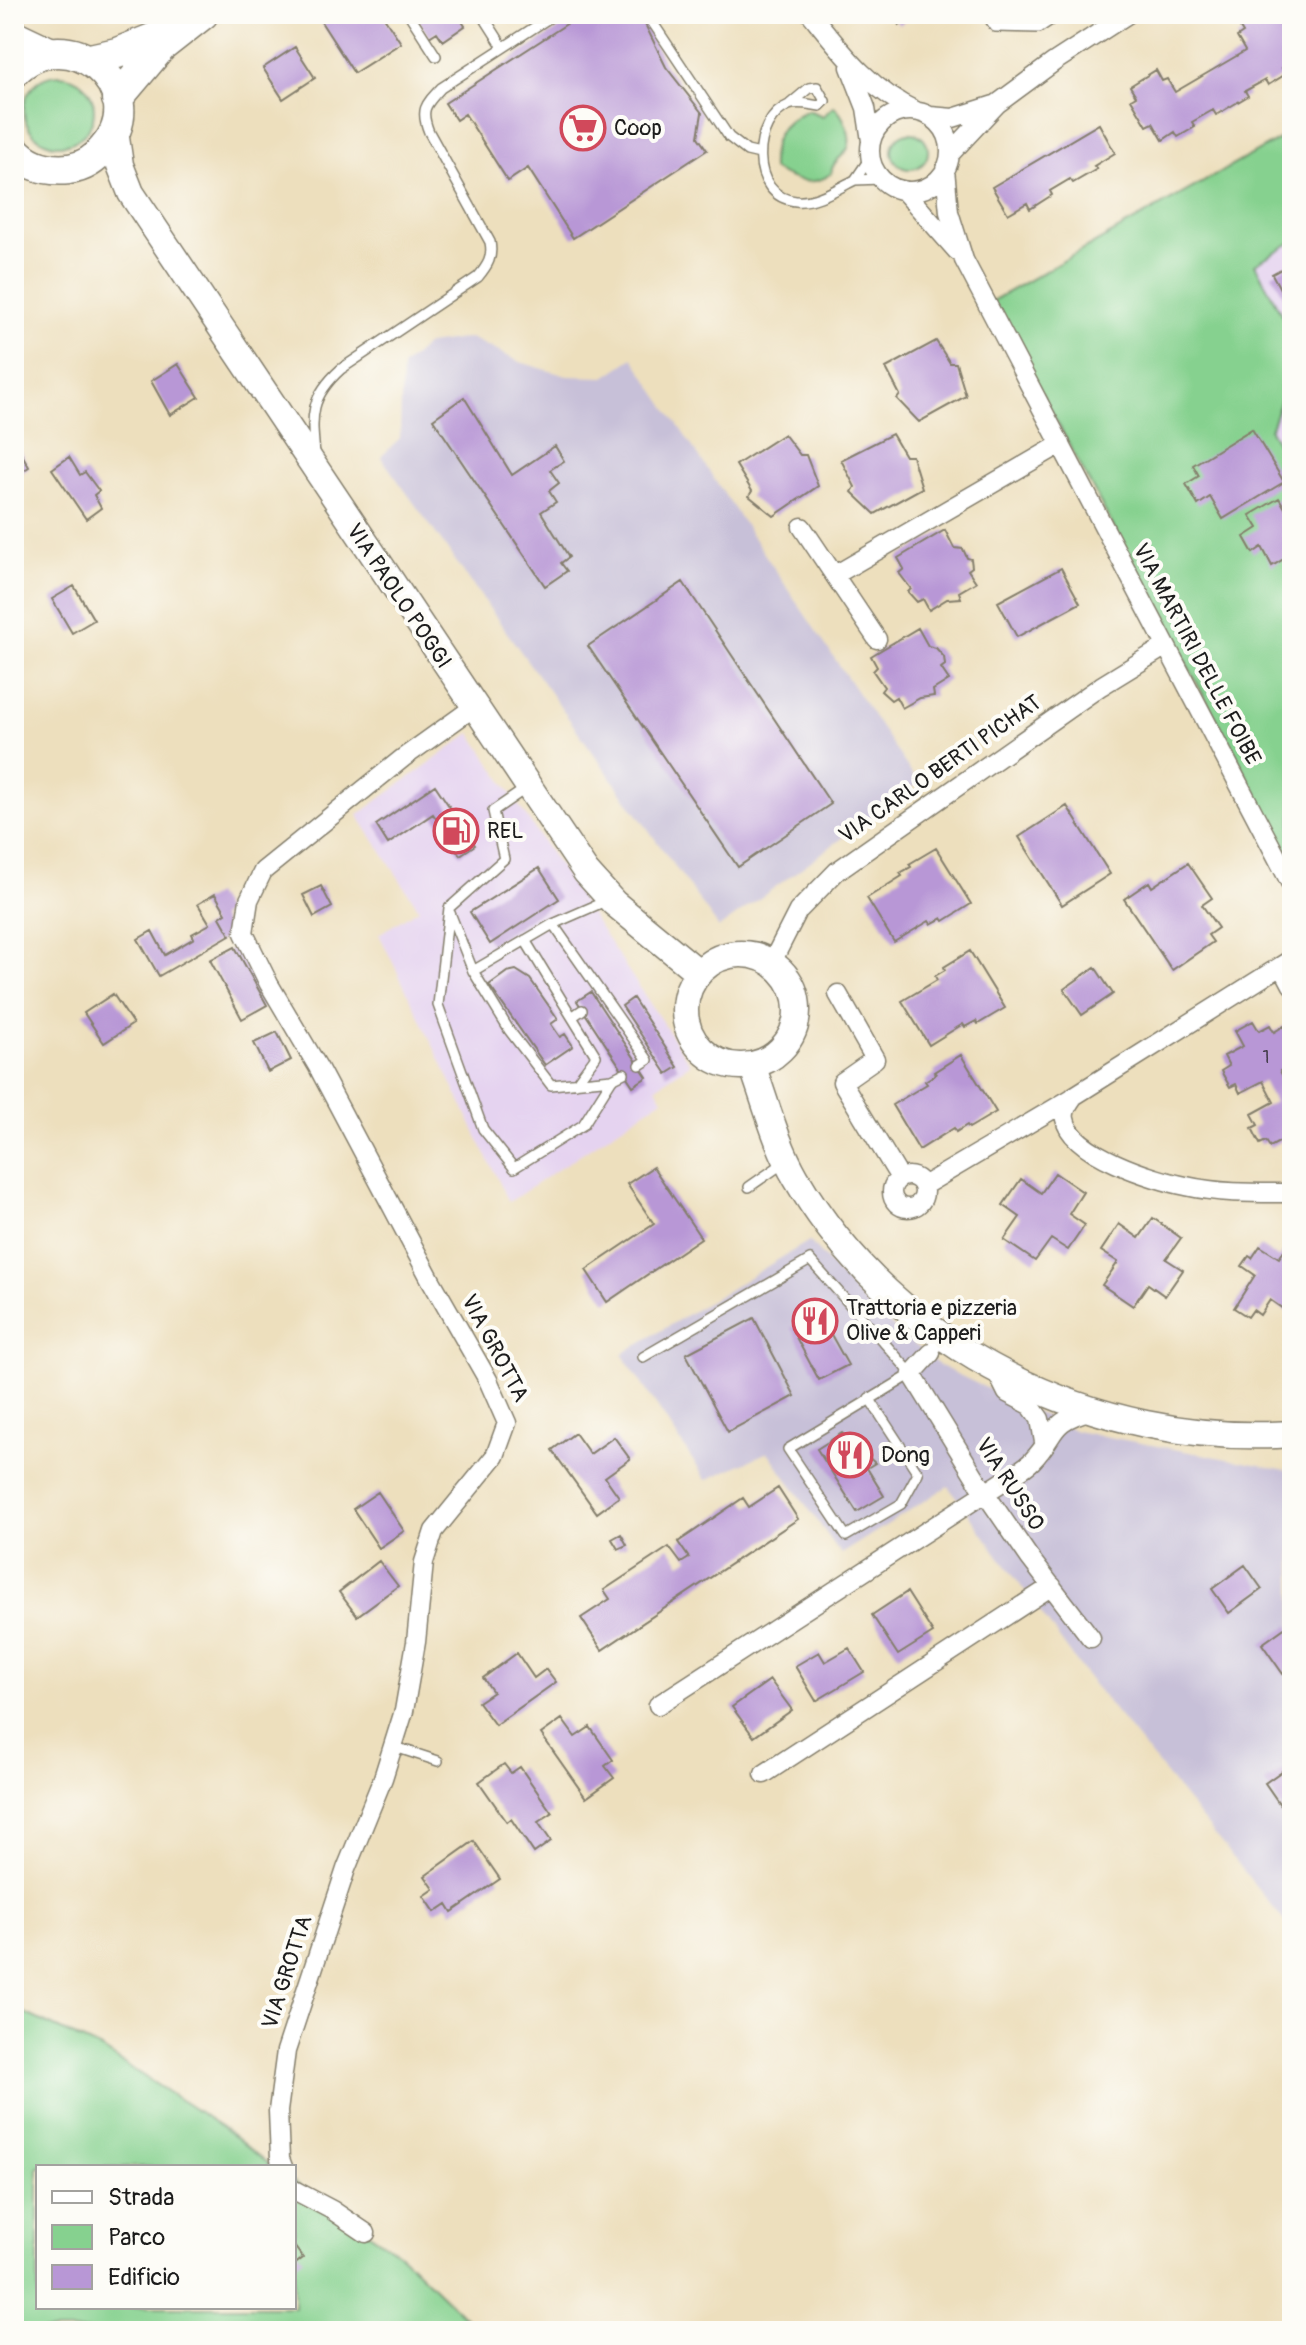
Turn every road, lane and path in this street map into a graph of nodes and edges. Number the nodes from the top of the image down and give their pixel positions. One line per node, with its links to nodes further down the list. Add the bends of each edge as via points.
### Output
1 (409, 14): 14 (lane)
2 (482, 14): 12 (lane)
3 (555, 14): 12 (lane)
4 (647, 14): 24 (lane, via 729,137)
5 (811, 14): 15 (street, VIA MARTIRI DELLE FOIBE)
6 (986, 14): 7 (lane, via 995,27 1039,28)
7 (1060, 14)
8 (1128, 14): 10 (street)
9 (199, 17): 16 (main road, via 140,45); 18 (main road, via 155,54)
10 (1106, 19): 20 (street)
11 (14, 33): 13 (main road)
12 (503, 47): 34 (lane, via 441,88 427,102 423,116 490,242 488,266 328,381 312,417)
13 (52, 51): 16 (main road); 17 (main road)
14 (436, 56)
15 (846, 57): 21 (street, VIA MARTIRI DELLE FOIBE, via 898,103); 23 (street, VIA MARTIRI DELLE FOIBE, via 866,108)
16 (90, 59): 18 (main road, via 108,76)
17 (14, 72)
18 (117, 99): 22 (main road)
19 (790, 104): 24 (lane, via 767,127)
20 (997, 104): 21 (street, via 953,118); 26 (street)
21 (922, 113): 23 (street, via 890,116 879,125); 26 (street, VIA MARTIRI DELLE FOIBE, via 945,131)
22 (115, 131): 27 (main road, via 101,153); 31 (main road, VIA PAOLO POGGI)
23 (871, 149): 28 (street, VIA MARTIRI DELLE FOIBE); 29 (lane)
24 (760, 154): 29 (lane, via 768,183 785,198 806,201)
25 (20, 159): 27 (main road, via 57,170)
26 (948, 162): 30 (street, via 925,188); 32 (street, VIA MARTIRI DELLE FOIBE, via 949,212)
27 (76, 168): 31 (main road, VIA PAOLO POGGI, via 112,179)
28 (881, 179): 29 (lane); 30 (street, VIA MARTIRI DELLE FOIBE)
29 (855, 180)
30 (903, 190): 32 (street, VIA MARTIRI DELLE FOIBE)
31 (131, 193): 34 (main road, VIA PAOLO POGGI)
32 (964, 260): 33 (street, VIA MARTIRI DELLE FOIBE)
33 (1061, 444): 36 (street); 38 (street, VIA MARTIRI DELLE FOIBE)
34 (316, 472): 39 (main road, VIA PAOLO POGGI)
35 (802, 527): 36 (street)
36 (835, 575): 37 (street)
37 (877, 639)
38 (1166, 646): 41 (street, VIA MARTIRI DELLE FOIBE); 46 (street, VIA CARLO BERTI PICHAT, via 837,871 798,911)
39 (474, 707): 40 (main road, VIA PAOLO POGGI); 77 (street, VIA GROTTA, via 263,871 249,900 244,933 507,1423 495,1456 434,1531 424,1562 404,1711)
40 (528, 787): 42 (main road, VIA PAOLO POGGI); 43 (lane, via 493,811 504,859)
41 (1292, 886)
42 (610, 899): 44 (lane); 49 (main road, VIA PAOLO POGGI)
43 (449, 910): 48 (lane); 57 (lane, via 438,1005 483,1129 514,1168 583,1125)
44 (553, 924): 45 (lane); 54 (lane, via 648,1060)
45 (525, 940): 48 (lane); 53 (lane)
46 (772, 962): 49 (main road, via 733,953); 55 (main road, via 795,992 796,1020 784,1046)
47 (1287, 963): 50 (street); 59 (street)
48 (473, 971): 58 (lane, via 551,1085)
49 (698, 972): 55 (main road, via 684,1008 695,1044 727,1065)
50 (1292, 985)
51 (838, 994): 61 (street, via 875,1059 842,1082)
52 (582, 1010): 53 (lane)
53 (572, 1017): 58 (lane, via 596,1056)
54 (640, 1065)
55 (752, 1065): 60 (main road)
56 (624, 1073): 57 (lane)
57 (612, 1079): 58 (lane)
58 (576, 1083)
59 (1074, 1096): 62 (street); 64 (street, via 1065,1122 1076,1136 1093,1151 1138,1173 1188,1187)
60 (787, 1160): 63 (lane); 67 (main road, via 814,1208 863,1269 931,1329)
61 (900, 1178): 62 (street, via 913,1177); 62 (street, via 892,1194 900,1207 916,1207 923,1199)
62 (923, 1186)
63 (749, 1187)
64 (1292, 1193)
65 (931, 1353): 68 (street)
66 (643, 1357): 68 (lane, via 810,1260)
67 (995, 1369): 70 (main road); 72 (street, via 1007,1393 1030,1405 1040,1419)
68 (912, 1374): 69 (lane); 73 (street, VIA RUSSO)
69 (869, 1398): 69 (lane, via 788,1449 846,1536 901,1504 918,1473)
70 (1092, 1410): 71 (main road, via 1190,1431); 72 (street, via 1070,1416)
71 (1292, 1434)
72 (1044, 1442): 73 (street, via 1031,1462)
73 (985, 1493): 74 (street, VIA RUSSO); 76 (street)
74 (1052, 1586): 75 (street, VIA RUSSO); 79 (street)
75 (1091, 1638)
76 (658, 1705)
77 (392, 1746): 78 (lane); 80 (street, VIA GROTTA, via 286,2051 278,2111)
78 (438, 1761)
79 (764, 1774)
80 (282, 2165)
81 (296, 2191): 82 (street)
82 (366, 2233)

